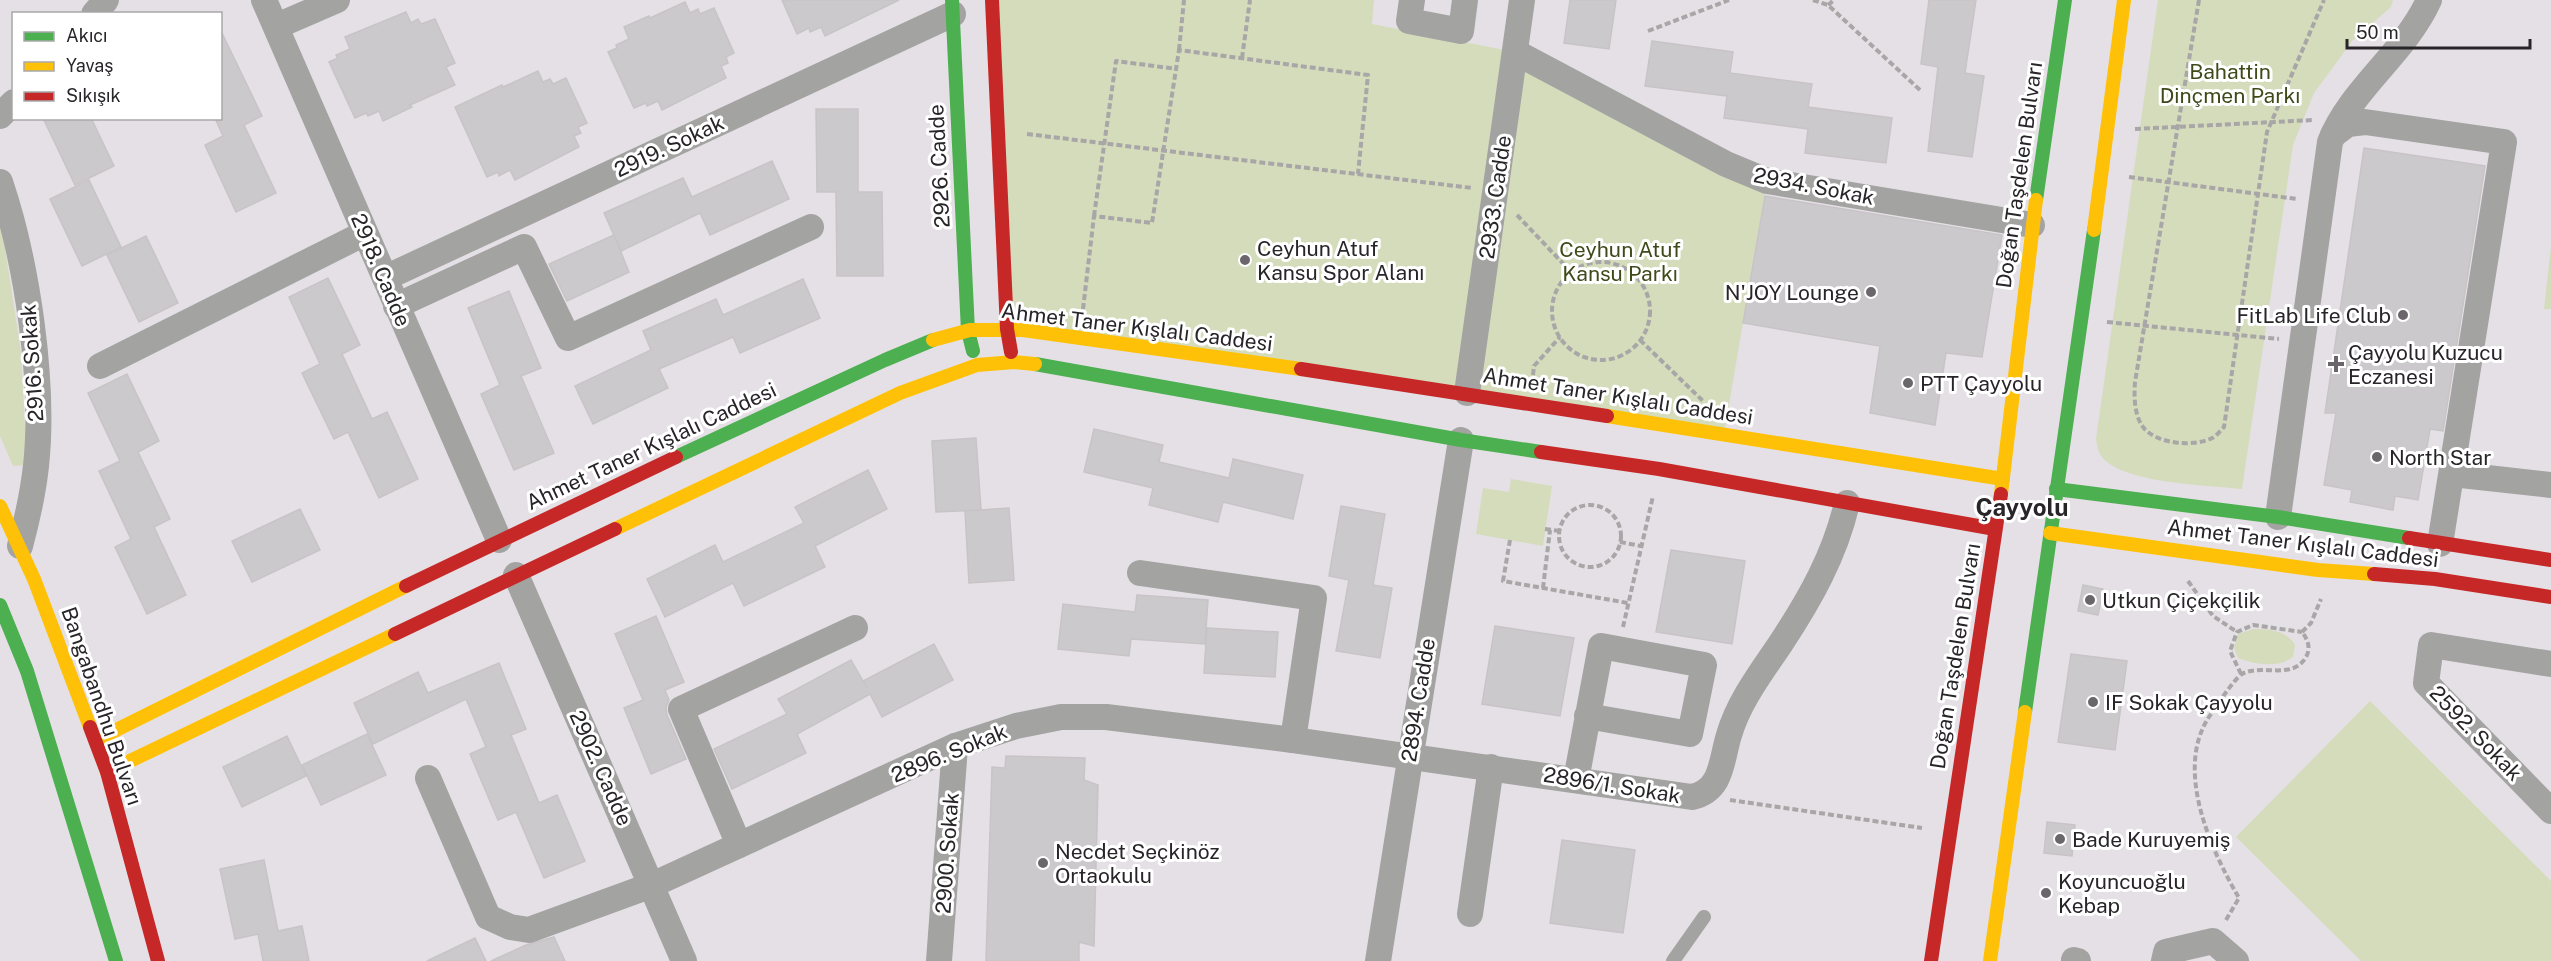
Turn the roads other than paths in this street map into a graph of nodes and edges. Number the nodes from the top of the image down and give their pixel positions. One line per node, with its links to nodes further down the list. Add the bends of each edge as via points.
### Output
1 (106, 0): 12 (street)
2 (264, 0): 13 (street, 2918. Cadde)
3 (337, 0): 13 (street)
4 (992, 0): 24 (street)
5 (1412, 0): 6 (street, via 1409,21 1461,31)
6 (1465, 0)
7 (1522, 0): 14 (street, 2933. Cadde)
8 (2065, 0): 19 (street, Doğan Taşdelen Bulvarı)
9 (2124, 0): 34 (street)
10 (2428, 0): 17 (street, via 2408,36)
11 (952, 7): 22 (street, 2919. Sokak); 25 (street, 2926. Cadde)
12 (96, 12)
13 (277, 27): 21 (street, 2918. Cadde)
14 (1515, 52): 19 (street, 2934. Sokak, via 1726,164 1767,181); 29 (street, 2933. Cadde)
15 (12, 104): 16 (street)
16 (0, 116)
17 (2337, 127): 31 (street, via 2365,122 2504,142); 37 (street, via 2326,155)
18 (0, 182): 40 (street, 2916. Sokak, via 22,270 36,385 36,464)
19 (2032, 225): 32 (street, Doğan Taşdelen Bulvarı)
20 (811, 227): 23 (street, via 568,338 524,247)
21 (365, 233): 22 (street, 2918. Cadde); 28 (street)
22 (385, 278): 23 (street, 2918. Cadde)
23 (396, 306): 41 (street, 2918. Cadde)
24 (1007, 329): 25 (street, Ahmet Taner Kışlalı Caddesi); 26 (street); 29 (street, Ahmet Taner Kışlalı Caddesi, via 1080,337)
25 (968, 331): 27 (street, 2926. Cadde); 41 (street, Ahmet Taner Kışlalı Caddesi, via 885,360)
26 (1014, 362): 27 (street, Ahmet Taner Kışlalı Caddesi); 30 (street, Ahmet Taner Kışlalı Caddesi)
27 (977, 365): 41 (street, Ahmet Taner Kışlalı Caddesi, via 900,393)
28 (100, 366)
29 (1466, 399): 32 (street, Ahmet Taner Kışlalı Caddesi, via 1529,403)
30 (1462, 434): 35 (street, Ahmet Taner Kışlalı Caddesi); 53 (street, 2894. Cadde)
31 (2452, 474): 33 (street); 43 (street)
32 (2003, 479): 38 (street, Doğan Taşdelen Bulvarı)
33 (2551, 485)
34 (2056, 489): 37 (street, Ahmet Taner Kışlalı Caddesi); 39 (street)
35 (1847, 503): 38 (street, Ahmet Taner Kışlalı Caddesi); 57 (street, 2896/1. Sokak, via 1840,530 1816,584 1743,700 1718,778 1707,793 1685,797)
36 (0, 506): 40 (street, Bangabandhu Bulvarı)
37 (2277, 523): 43 (street, Ahmet Taner Kışlalı Caddesi)
38 (1995, 529): 70 (street, Doğan Taşdelen Bulvarı)
39 (2050, 533): 43 (street, Ahmet Taner Kışlalı Caddesi, via 2271,558 2318,570); 71 (street)
40 (20, 546): 51 (street, Bangabandhu Bulvarı)
41 (509, 560): 51 (street, Ahmet Taner Kışlalı Caddesi); 55 (street, Ahmet Taner Kışlalı Caddesi); 60 (street, 2902. Cadde)
42 (2551, 560): 43 (street, Ahmet Taner Kışlalı Caddesi)
43 (2437, 561): 45 (street, Ahmet Taner Kışlalı Caddesi)
44 (1140, 573): 50 (street, via 1314,598)
45 (2551, 597)
46 (0, 605): 64 (street, via 59,757)
47 (855, 628): 59 (street, via 681,709)
48 (2551, 664): 58 (street, 2592. Sokak, via 2431,645 2426,682)
49 (1587, 716): 49 (street, via 1601,646 1704,665 1690,734); 57 (street)
50 (1293, 740): 52 (street, 2896. Sokak, via 1083,716 1038,720); 53 (street, 2896. Sokak)
51 (90, 742): 55 (street, Bangabandhu Bulvarı)
52 (955, 746): 59 (street, 2896. Sokak); 67 (street, 2900. Sokak)
53 (1409, 755): 54 (street, 2896/1. Sokak); 68 (street, 2894. Cadde)
54 (1491, 767): 57 (street, 2896/1. Sokak); 61 (street)
55 (101, 774): 65 (street, Bangabandhu Bulvarı)
56 (428, 778): 60 (street, 2896. Sokak, via 493,921 529,930)
57 (1576, 780)
58 (2551, 811)
59 (739, 845): 60 (street, 2896. Sokak)
60 (652, 885): 66 (street, 2902. Cadde)
61 (1470, 914)
62 (1704, 917): 69 (lane)
63 (2074, 960): 72 (street)
64 (116, 961)
65 (158, 961)
66 (684, 961)
67 (939, 961)
68 (1378, 961)
69 (1673, 961)
70 (1931, 961)
71 (1990, 961)
72 (2078, 961)
73 (2164, 961): 74 (street, via 2166,952 2213,941)
74 (2236, 961)

